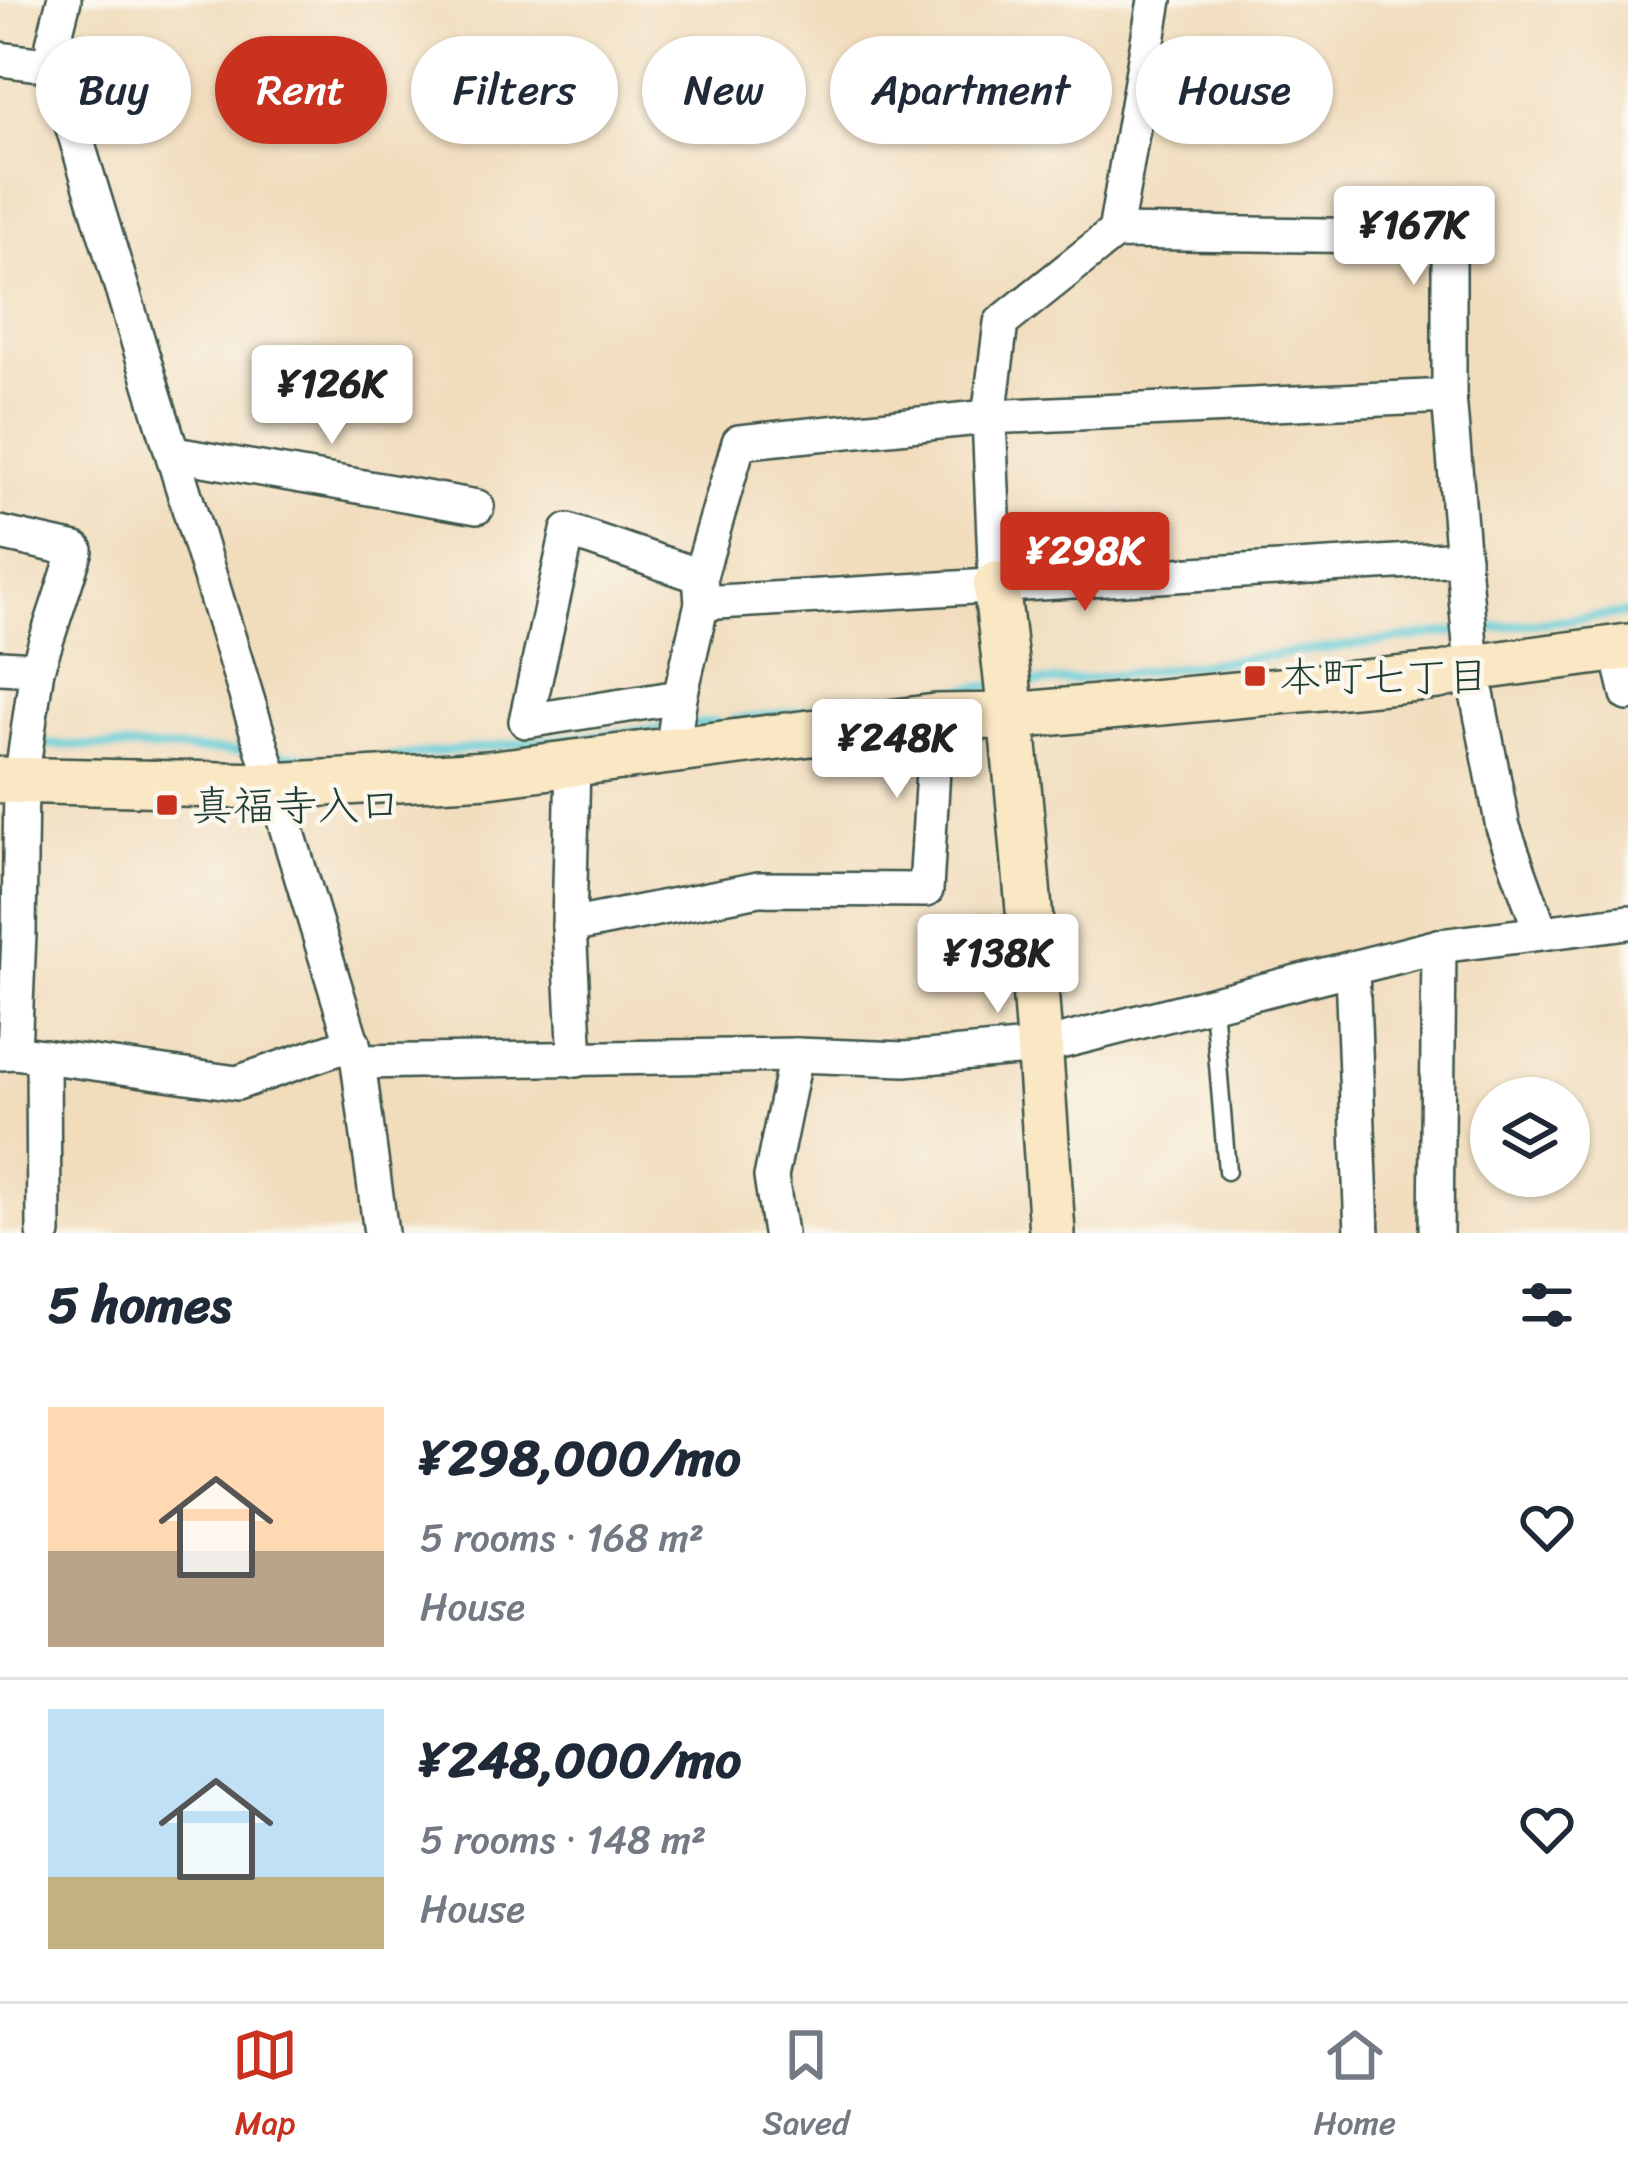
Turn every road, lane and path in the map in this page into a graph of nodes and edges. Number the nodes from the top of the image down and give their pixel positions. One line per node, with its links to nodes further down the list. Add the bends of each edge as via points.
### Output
1 (64, 0): 3 (street)
2 (1154, 0): 7 (street)
3 (55, 36)
4 (0, 59): 5 (street)
5 (36, 64)
6 (78, 144): 10 (street)
7 (1115, 232): 8 (street, via 1449,237); 9 (street, via 1001,323)
8 (1449, 396): 9 (street); 13 (street)
9 (988, 417): 14 (street); 15 (street, via 739,442)
10 (175, 454): 11 (street); 27 (street)
11 (477, 507)
12 (0, 533): 19 (street, via 76,550)
13 (1463, 558): 14 (street); 18 (street)
14 (996, 585): 15 (street); 22 (street)
15 (701, 590): 21 (street); 21 (street, via 568,531 526,721)
16 (1623, 648): 18 (street); 20 (street)
17 (0, 668): 19 (street)
18 (1472, 668): 22 (street); 31 (street, via 1503,827)
19 (38, 669): 26 (street)
20 (1628, 694)
21 (680, 698): 24 (street)
22 (1012, 716): 23 (street); 35 (street)
23 (936, 717): 24 (street); 30 (street, via 926,890 759,890)
24 (672, 751): 25 (street)
25 (574, 763): 27 (street); 30 (street)
26 (11, 781): 27 (street); 29 (street)
27 (272, 786): 36 (street)
28 (1628, 922): 31 (street)
29 (10, 923): 37 (street)
30 (569, 926): 39 (street)
31 (1541, 932): 32 (street)
32 (1439, 946): 33 (street); 46 (street)
33 (1352, 970): 34 (street); 45 (street)
34 (1213, 1005): 35 (street); 40 (lane)
35 (1040, 1047): 38 (street, via 905,1059); 44 (street)
36 (356, 1053): 37 (street, via 237,1083); 39 (street); 42 (street)
37 (19, 1054): 41 (street)
38 (796, 1054): 39 (street); 43 (street, via 771,1177)
39 (576, 1060)
40 (1227, 1171)
41 (44, 1233)
42 (381, 1233)
43 (780, 1233)
44 (1052, 1233)
45 (1362, 1233)
46 (1436, 1233)

